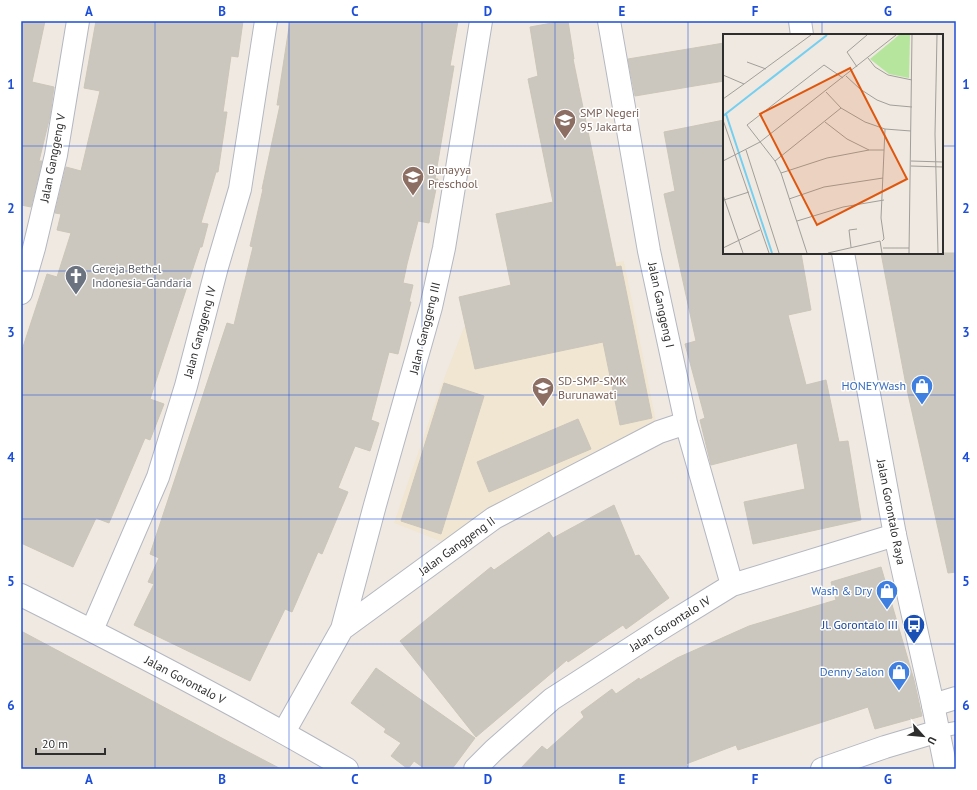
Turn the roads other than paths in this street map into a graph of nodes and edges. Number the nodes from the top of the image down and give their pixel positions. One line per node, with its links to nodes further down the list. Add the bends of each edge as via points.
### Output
1 (78, 21): 8 (street, Jalan Ganggeng V, via 56,155)
2 (266, 21): 14 (street, Jalan Ganggeng IV, via 240,189 186,386 158,477)
3 (482, 21): 13 (street, Jalan Ganggeng III, via 445,241 431,307)
4 (609, 21): 9 (street, Jalan Ganggeng I, via 649,251)
5 (800, 21): 6 (street)
6 (802, 34)
7 (843, 254): 10 (street, Jalan Gorontalo Raya)
8 (21, 293)
9 (686, 423): 11 (street, Jalan Ganggeng I); 13 (street, Jalan Ganggeng II, via 659,432 494,518)
10 (895, 535): 11 (street, Jalan Gorontalo IV); 16 (street, Jalan Gorontalo Raya)
11 (732, 585): 20 (street, Jalan Gorontalo IV, via 552,699)
12 (21, 595): 14 (street, Jalan Gorontalo V)
13 (342, 629): 18 (street, Jalan Ganggeng II)
14 (92, 630): 18 (street, Jalan Gorontalo V)
15 (956, 698): 16 (street)
16 (933, 704): 17 (street, Jalan Gorontalo Raya)
17 (947, 730): 21 (street, via 885,746); 22 (street, Jalan Gorontalo Raya)
18 (284, 732): 19 (street, Jalan Gorontalo V)
19 (347, 769)
20 (475, 769)
21 (822, 769)
22 (946, 769)

